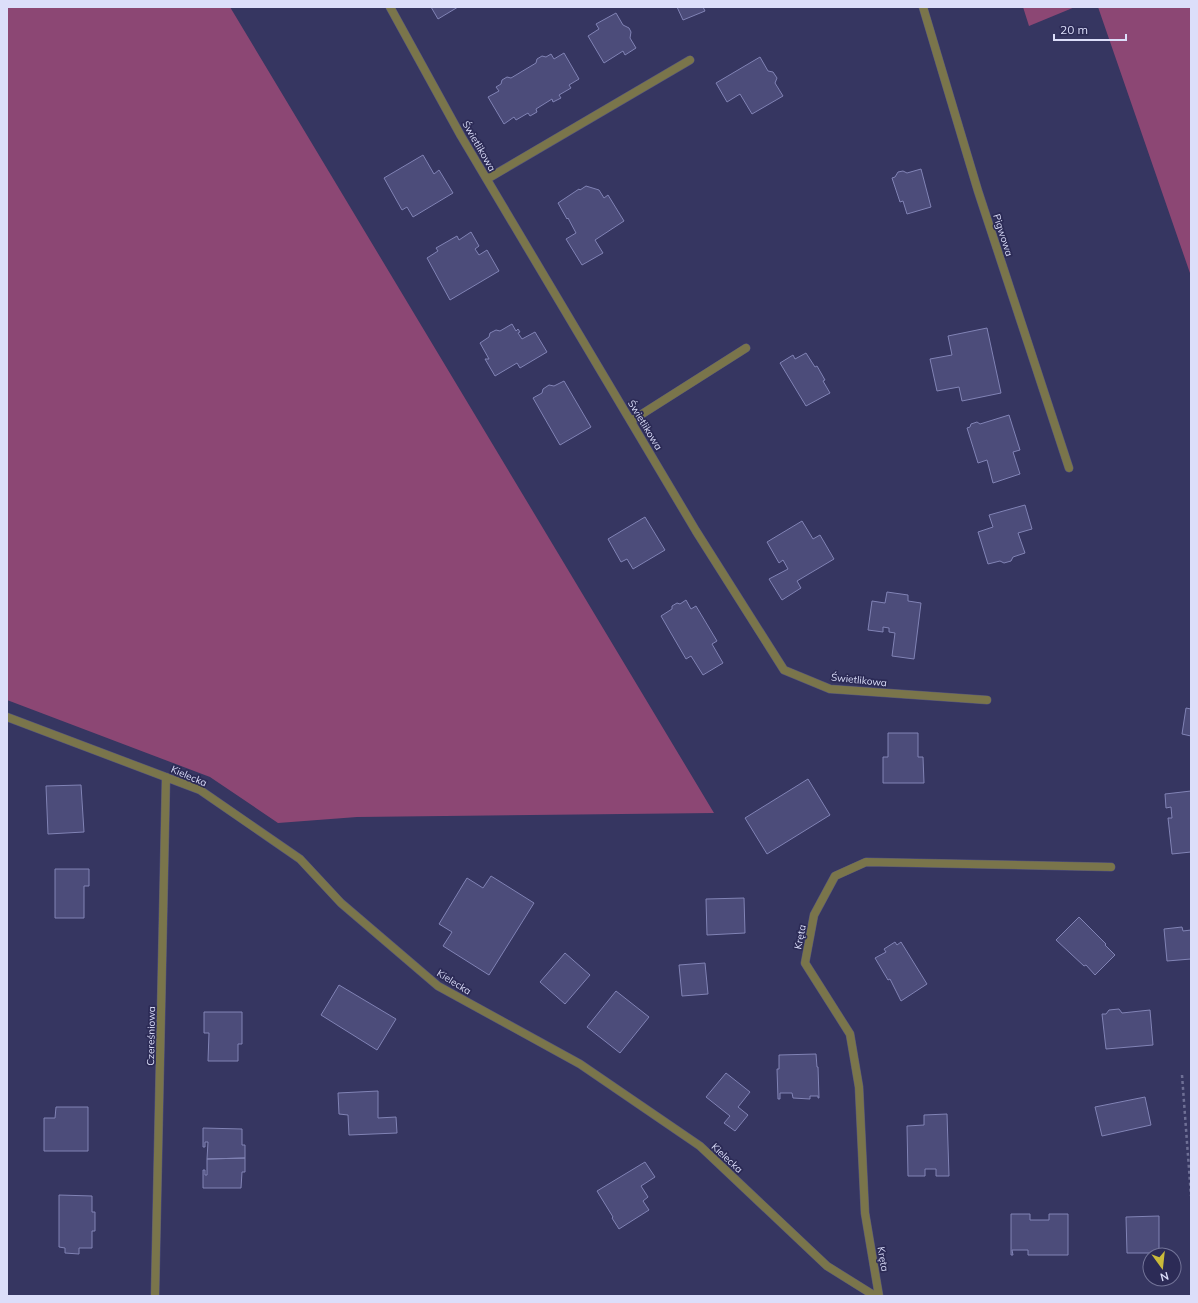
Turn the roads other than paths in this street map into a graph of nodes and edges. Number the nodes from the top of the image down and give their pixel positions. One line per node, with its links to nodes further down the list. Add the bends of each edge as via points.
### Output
1 (390, 7): 4 (street, Świetlikowa)
2 (923, 7): 7 (street, Pigwowa, via 978,191)
3 (690, 60): 4 (street)
4 (487, 179): 6 (street, Świetlikowa)
5 (746, 348): 6 (street)
6 (631, 421): 8 (street, Świetlikowa, via 696,531 784,670 830,689)
7 (1069, 468)
8 (987, 700)
9 (7, 717): 10 (street, Kielecka)
10 (166, 777): 12 (street, Czereśniowa); 13 (street, Kielecka, via 200,790 300,860 341,903 438,986 580,1064 700,1146 827,1266)
11 (1111, 867): 14 (street, Kręta, via 866,862 835,876 814,915 805,962 850,1034 859,1087 865,1213)
12 (156, 1296)
13 (875, 1296)
14 (879, 1296)

